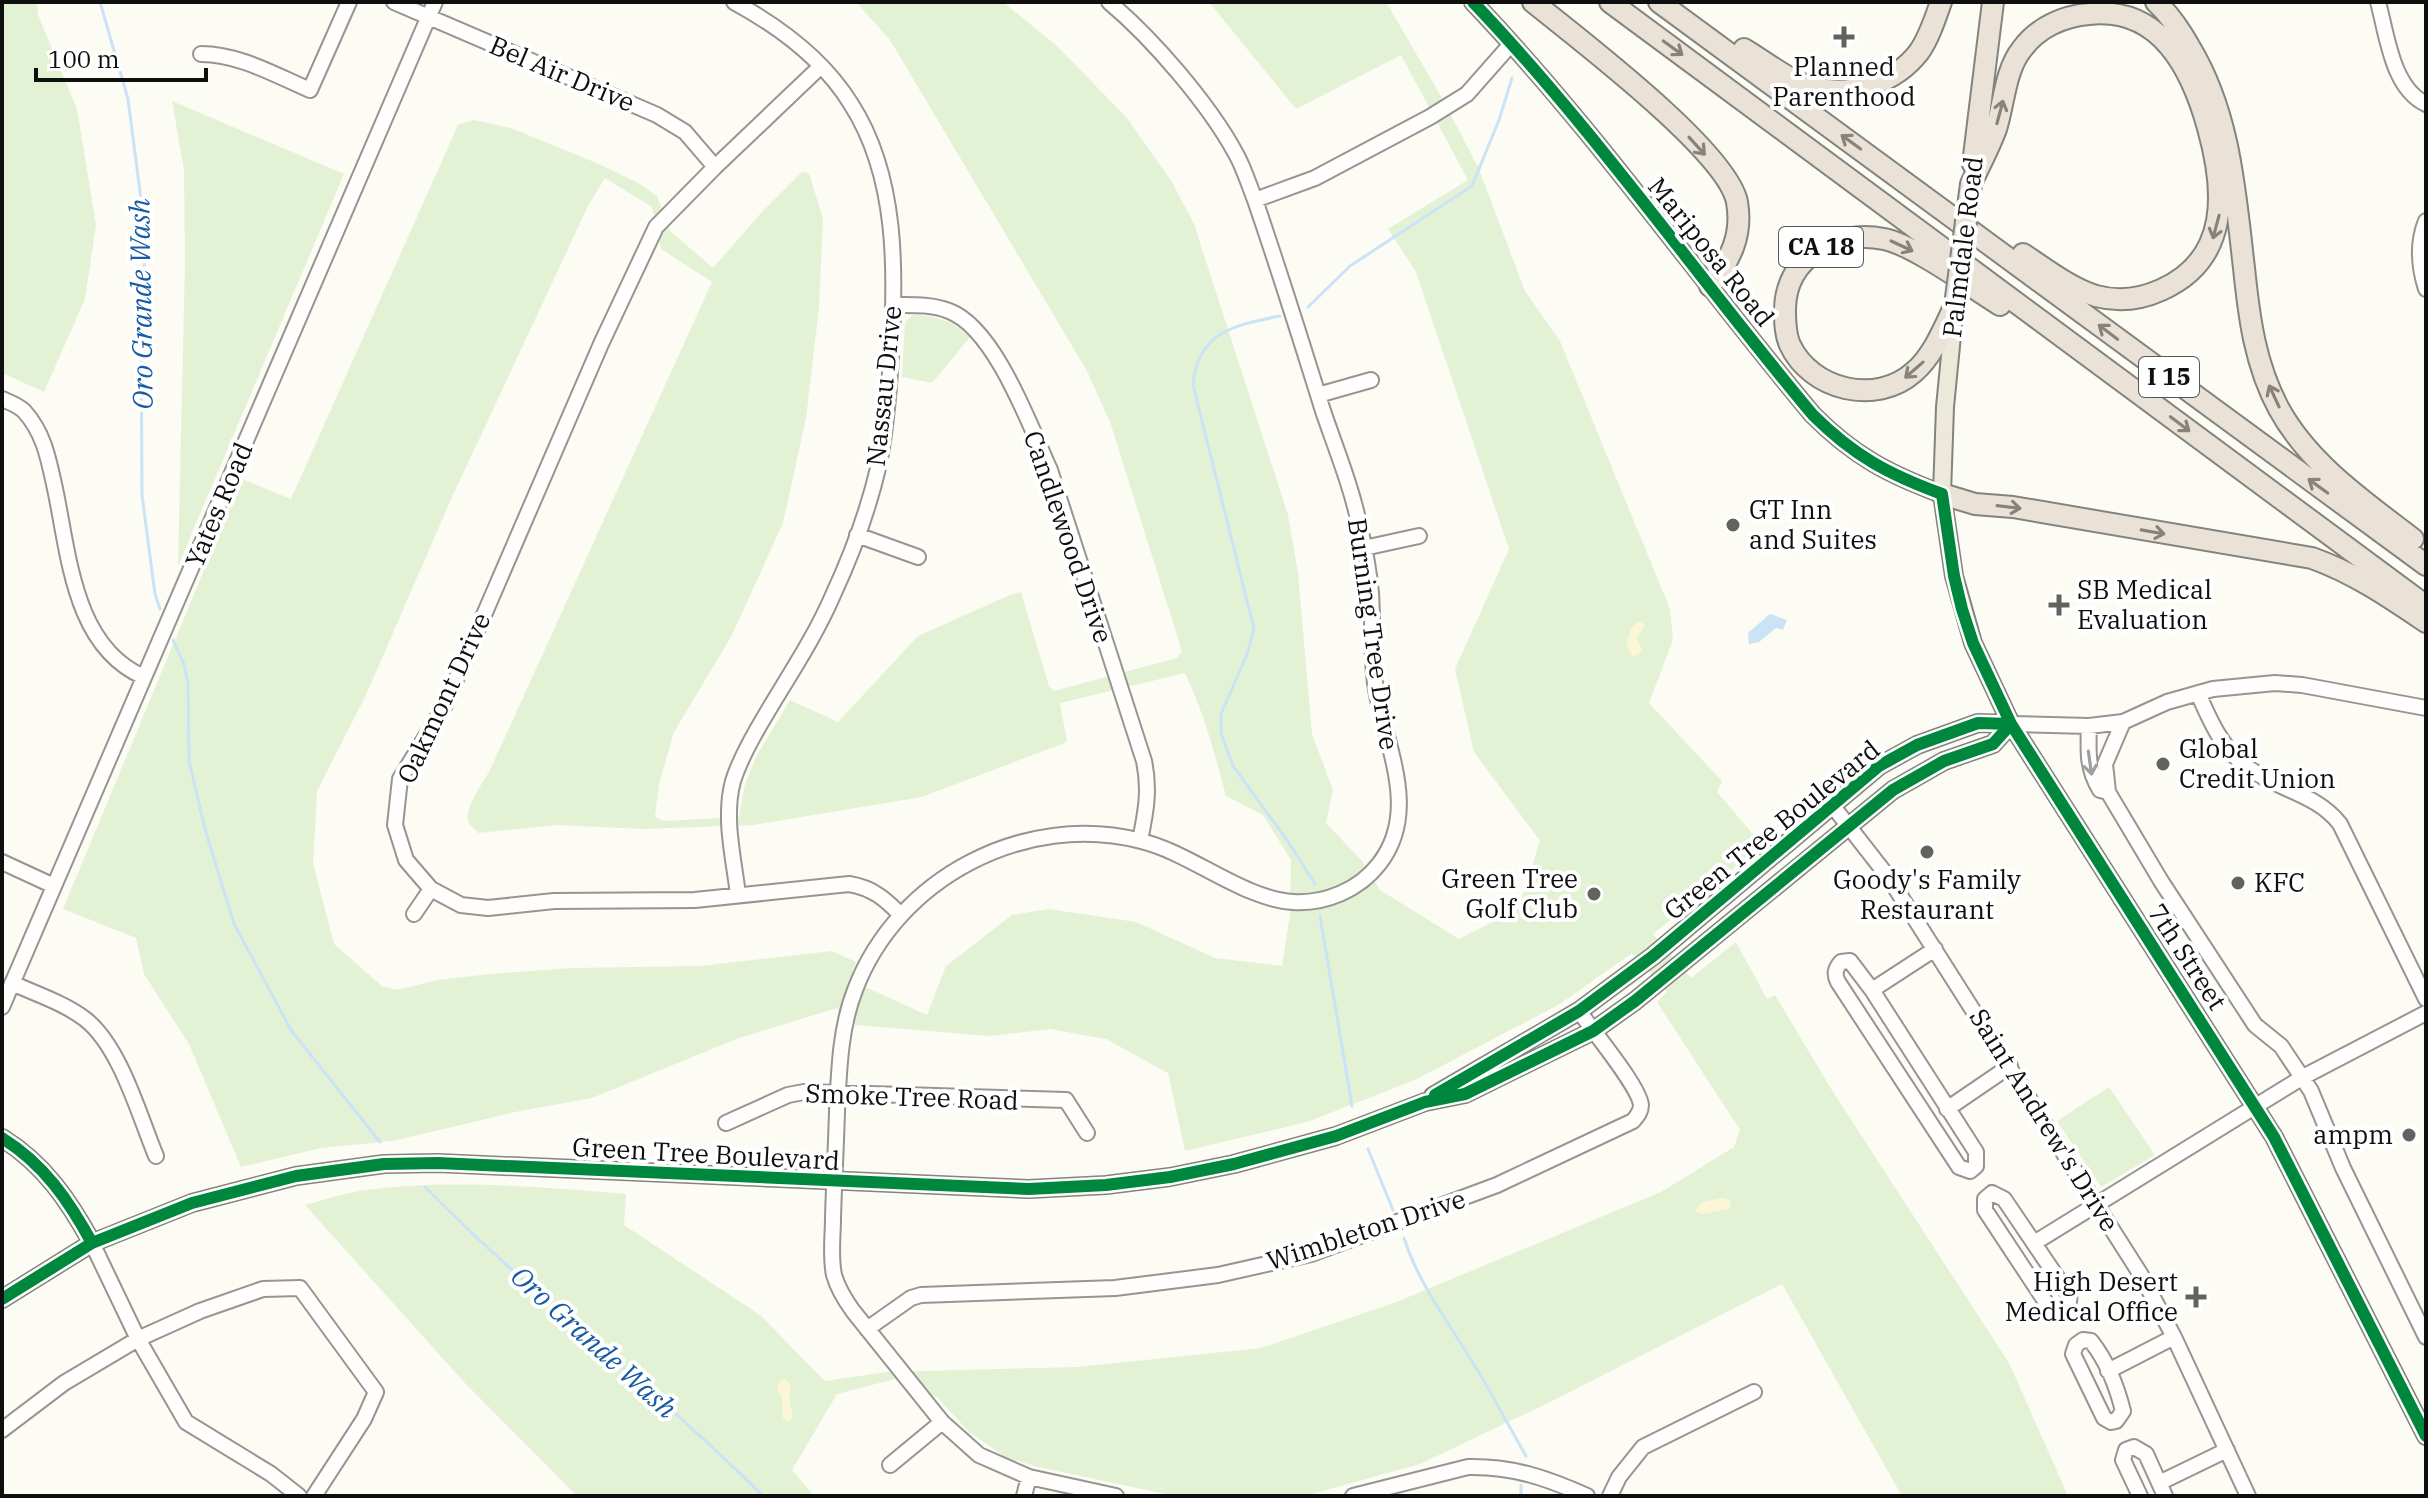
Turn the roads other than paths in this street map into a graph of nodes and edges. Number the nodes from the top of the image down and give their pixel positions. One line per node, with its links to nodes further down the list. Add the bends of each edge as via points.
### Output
1 (349, 2): 17 (street, via 310,90 239,60)
2 (394, 2): 15 (street, Bel Air Drive)
3 (435, 2): 15 (street, Yates Road)
4 (734, 2): 18 (street, Nassau Drive, via 782,32)
5 (1109, 2): 23 (street, Burning Tree Drive, via 1163,55 1209,114 1236,154)
6 (1473, 2): 16 (main road, Mariposa Road)
7 (1533, 2): 25 (highway, one-way to 25, via 1666,112 1728,180 1736,200 1737,240)
8 (1610, 2): 29 (highway, I 15, one-way to 29)
9 (1659, 2): 22 (highway, I 15, one-way to 9)
10 (1668, 2): 11 (highway, via 1811,87 1846,90 1888,79 1905,67 1925,42)
11 (1941, 2)
12 (1993, 2): 21 (highway, Palmdale Road)
13 (2156, 2): 37 (highway, one-way to 13, via 2321,463 2279,409 2254,342 2221,119 2202,67)
14 (2378, 2): 19 (street, via 2402,80)
15 (429, 17): 20 (street, Bel Air Drive, via 657,115 685,132); 42 (street, Yates Road)
16 (1512, 43): 23 (street, via 1467,94 1430,117 1315,178); 25 (main road, Mariposa Road)
17 (201, 54)
18 (820, 67): 20 (street, Oakmont Drive); 27 (street, Nassau Drive, via 851,104 875,154 890,215)
19 (2426, 104)
20 (715, 167): 54 (street, Oakmont Drive, via 656,227 445,705 400,779 395,825 406,860)
21 (1971, 184): 22 (highway, one-way to 22, via 1995,131 2021,49 2054,23 2106,13 2155,31 2186,69 2213,147 2220,211 2209,247 2188,274 2158,291 2114,299 2078,288); 28 (highway, Palmdale Road, bridge)
22 (1914, 188): 39 (highway, I 15, one-way to 22)
23 (1255, 200): 31 (street, Burning Tree Drive)
24 (2426, 221): 26 (street, via 2420,248)
25 (1710, 286): 33 (main road, Mariposa Road, via 1842,443 1873,465)
26 (2426, 289)
27 (894, 305): 34 (street, Nassau Drive, via 878,464); 51 (street, Candlewood Drive, via 938,307 977,329 1037,441 1144,761 1148,806)
28 (1955, 305): 29 (highway, CA 18, one-way to 29, via 1923,364 1912,375 1877,389 1843,389 1810,371 1788,342 1785,324 1785,298 1804,260 1840,239 1885,239 1905,246); 33 (main road, Palmdale Road)
29 (2117, 378): 40 (highway, I 15, one-way to 40)
30 (1371, 380): 31 (street)
31 (1318, 395): 36 (street, Burning Tree Drive)
32 (2, 399): 42 (street, via 22,409 46,443 80,604 99,642 129,671)
33 (1942, 494): 41 (highway, one-way to 41, via 1975,504 2312,558 2365,582); 46 (main road, 7th Street, via 1962,609)
34 (857, 535): 38 (street); 55 (street, Nassau Drive, via 832,597 752,738 733,782 729,822)
35 (1419, 536): 36 (street)
36 (1364, 548): 51 (street, Burning Tree Drive, via 1375,684 1400,805 1396,830 1379,864 1353,887 1330,898 1289,902 1268,898)
37 (2426, 549)
38 (918, 557)
39 (2426, 565)
40 (2426, 606)
41 (2426, 622)
42 (144, 677): 53 (street, Yates Road)
43 (2198, 693): 44 (street, via 2275,683); 45 (street); 61 (street, via 2213,727 2240,762 2324,806 2340,824)
44 (2426, 708)
45 (2123, 722): 47 (street); 48 (street, via 2105,764)
46 (2011, 724): 47 (street); 49 (main road, Green Tree Boulevard, via 1978,723 1917,745 1879,766); 50 (main road, Green Tree Boulevard, via 1993,744 1915,776); 70 (main road, 7th Street)
47 (2089, 726): 48 (street, one-way to 48, via 2092,776 2100,790)
48 (2108, 792): 67 (street, via 2255,1025 2281,1046)
49 (1832, 805): 50 (street, Saint Andrew's Drive); 63 (main road, Green Tree Boulevard, via 1653,956)
50 (1849, 825): 58 (street, Saint Andrew's Drive); 65 (main road, Green Tree Boulevard)
51 (1140, 840): 57 (street, Burning Tree Drive, via 1068,835 1009,845 948,874)
52 (2, 862): 53 (street)
53 (54, 886): 59 (street, Yates Road)
54 (431, 889): 55 (street, Oakmont Drive, via 461,905 488,908); 56 (street)
55 (738, 895): 57 (street, Oakmont Drive, via 849,884 879,893)
56 (414, 914)
57 (901, 915): 68 (street, Burning Tree Drive, via 854,991)
58 (1935, 949): 60 (street); 66 (street, Saint Andrew's Drive)
59 (12, 983): 62 (street, Yates Road); 75 (street, via 71,1009 96,1028)
60 (1872, 990): 71 (street); 71 (street, via 1853,963 1838,966 1838,982 1959,1167 1970,1171 1976,1166 1976,1152)
61 (2426, 999)
62 (2, 1007)
63 (1579, 1011): 65 (street, Wimbleton Drive); 69 (main road, Green Tree Boulevard)
64 (2426, 1013): 67 (street)
65 (1593, 1031): 69 (main road, Green Tree Boulevard, via 1465,1094); 81 (street, Wimbleton Drive, via 1634,1087 1640,1113 1497,1185 1295,1257 1218,1275 1115,1288 921,1295)
66 (2010, 1066): 71 (street); 77 (street, Saint Andrew's Drive)
67 (2303, 1077): 70 (street); 83 (street)
68 (838, 1091): 72 (street, Smoke Tree Road, via 788,1095); 73 (street, Smoke Tree Road, via 1066,1100); 76 (street, Burning Tree Drive)
69 (1425, 1102): 76 (main road, Green Tree Boulevard, via 1336,1136 1170,1177 1029,1189)
70 (2255, 1105): 77 (street); 87 (main road, 7th Street)
71 (1947, 1109)
72 (726, 1123)
73 (1087, 1133)
74 (2, 1138): 78 (main road, via 63,1193)
75 (156, 1156)
76 (834, 1182): 78 (main road, Green Tree Boulevard, via 384,1164 296,1176 192,1203); 81 (street, Burning Tree Drive, via 835,1275 840,1292)
77 (2097, 1202): 79 (street); 82 (street, Saint Andrew's Drive)
78 (92, 1243): 80 (main road, Green Tree Boulevard); 84 (street)
79 (2034, 1243): 79 (street, via 2001,1195 1992,1193 1985,1199 1985,1210 2057,1312 2069,1295)
80 (2, 1299)
81 (867, 1329): 88 (street, Burning Tree Drive)
82 (2174, 1337): 85 (street); 91 (street, Saint Andrew's Drive)
83 (2426, 1337)
84 (138, 1339): 89 (street, via 64,1383); 95 (street, via 186,1422); 96 (street, via 263,1289 300,1288 376,1392)
85 (2108, 1371): 85 (street, via 2091,1341 2076,1345 2073,1354 2104,1418 2111,1422 2123,1411)
86 (1754, 1392): 101 (street, via 1643,1447)
87 (2421, 1413): 90 (main road, 7th Street)
88 (942, 1422): 92 (street); 93 (street, Burning Tree Drive, via 979,1455)
89 (2, 1430)
90 (2426, 1436)
91 (2227, 1450): 94 (street); 103 (street, Saint Andrew's Drive)
92 (890, 1465)
93 (1029, 1477): 97 (street); 98 (street, Burning Tree Drive)
94 (2162, 1490): 102 (street, via 2144,1451 2134,1447 2126,1450 2124,1464)
95 (299, 1496)
96 (314, 1496)
97 (1024, 1496)
98 (1116, 1496)
99 (1353, 1496): 100 (street, via 1468,1467 1529,1473)
100 (1587, 1496)
101 (1610, 1496)
102 (2140, 1496)
103 (2248, 1496)

